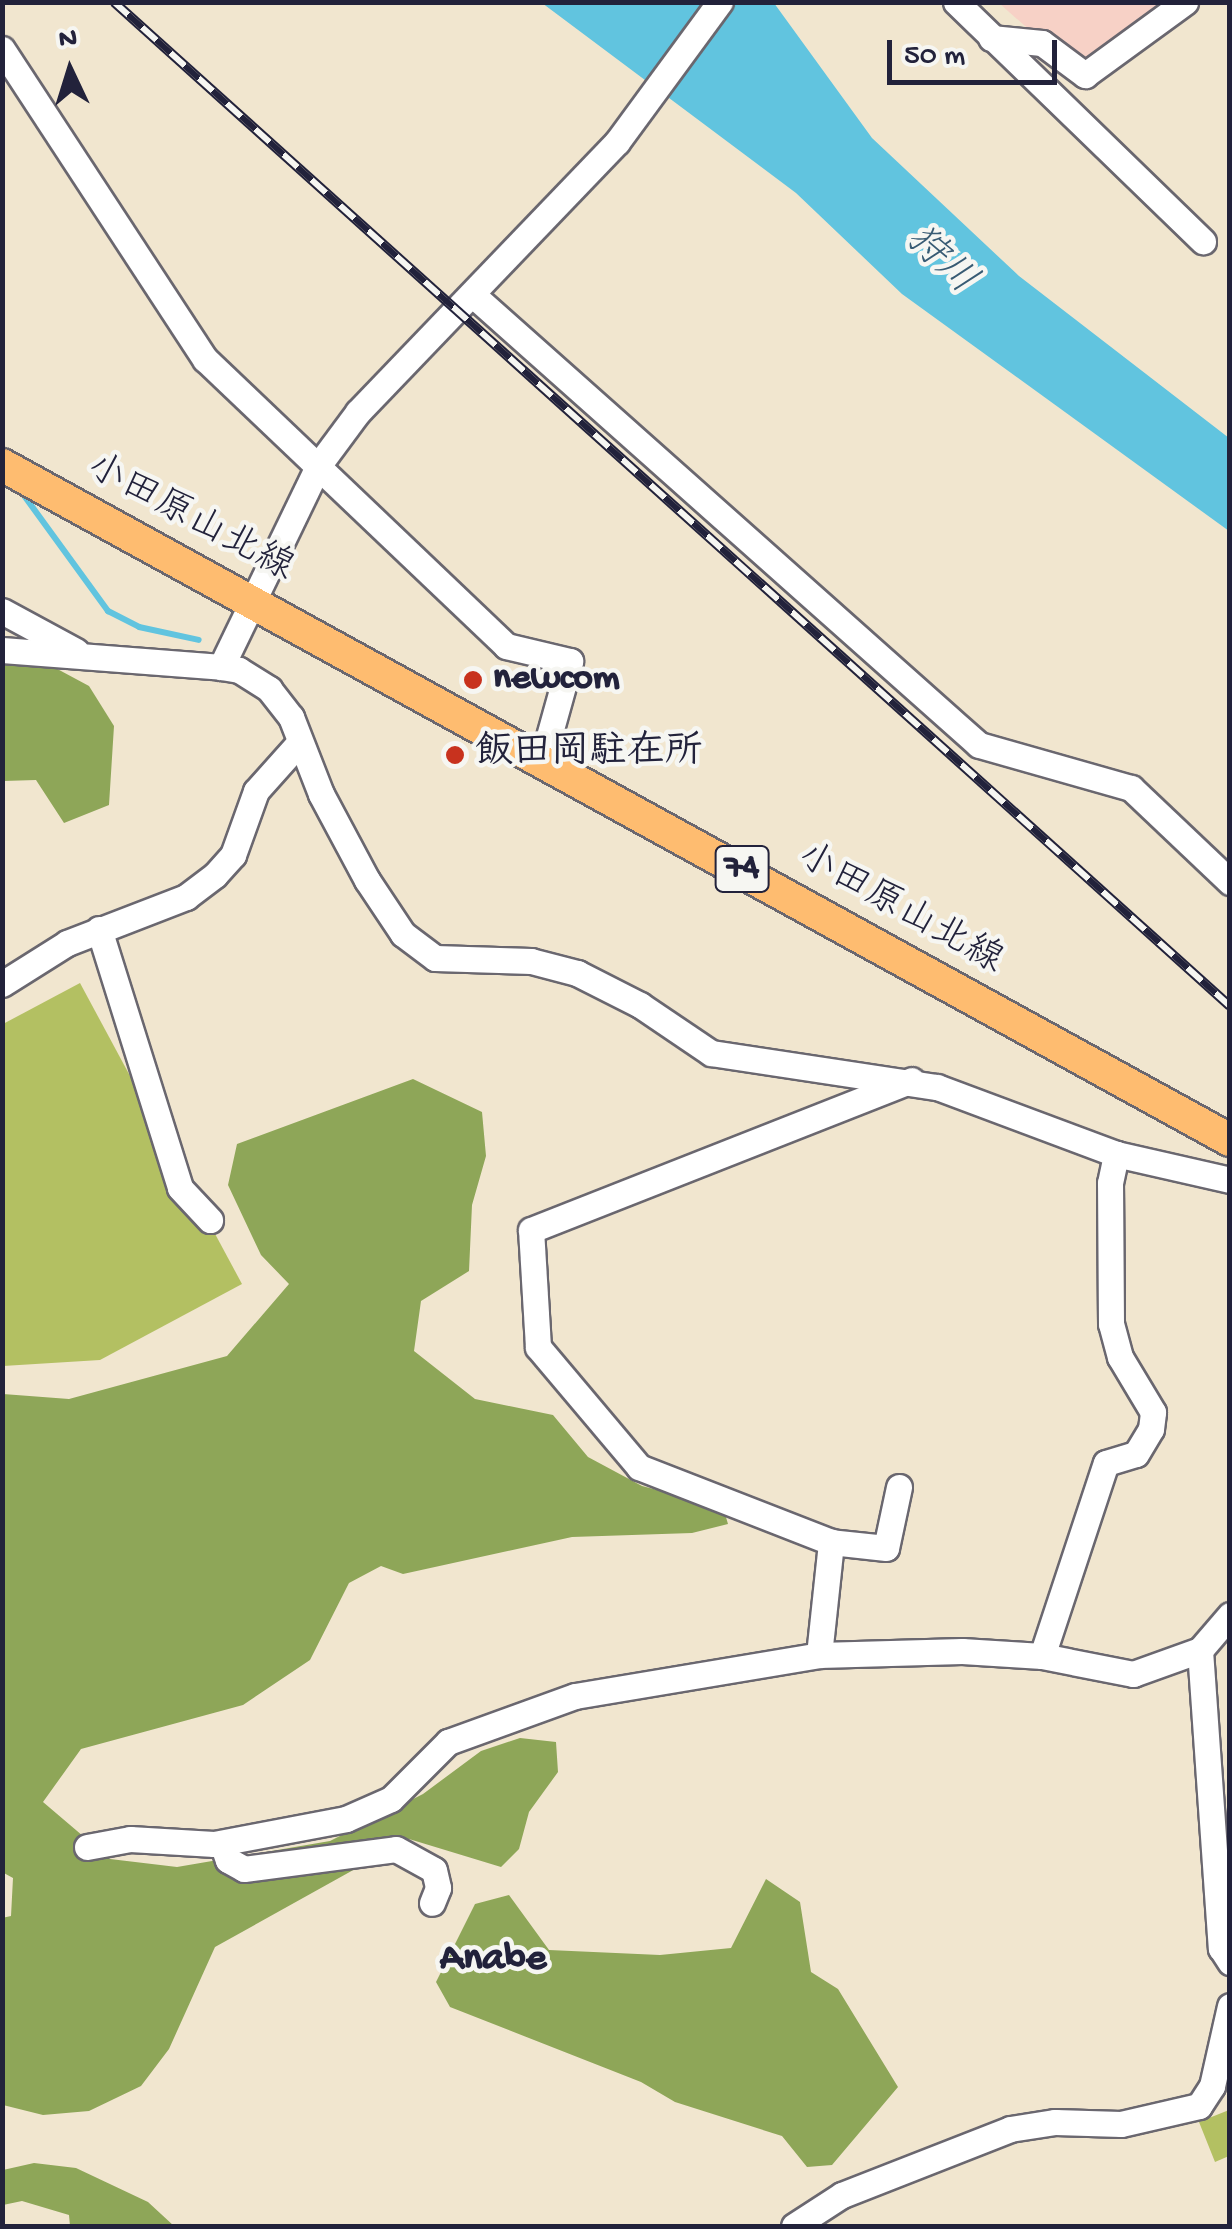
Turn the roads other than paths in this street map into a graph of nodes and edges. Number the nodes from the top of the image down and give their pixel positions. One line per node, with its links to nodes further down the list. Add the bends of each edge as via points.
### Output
1 (720, 2): 7 (street, via 617,142)
2 (956, 2): 4 (street)
3 (1186, 2): 4 (street, via 1086,75 1042,43)
4 (991, 38): 6 (street)
5 (2, 50): 9 (street, via 204,359)
6 (1203, 240)
7 (473, 295): 9 (street, via 358,412); 17 (street, via 979,745 1131,788)
8 (2, 466): 10 (main road, 小田原山北線 / 74)
9 (318, 466): 10 (street); 16 (street, via 506,646 570,661)
10 (254, 600): 14 (street); 16 (main road, 小田原山北線 / 74)
11 (2, 612): 13 (street)
12 (2, 650): 13 (street)
13 (80, 653): 14 (street)
14 (221, 667): 15 (street, via 269,689 291,716)
15 (298, 744): 18 (street, via 256,790 233,855 214,875 186,897); 20 (street, via 367,880 403,934 436,958 531,961 576,973 640,1005 710,1053)
16 (542, 758): 21 (main road, 小田原山北線 / 74)
17 (1230, 882)
18 (99, 929): 19 (street); 24 (street, via 180,1188)
19 (2, 984)
20 (912, 1080): 22 (street); 26 (street, via 531,1230 538,1346 639,1467)
21 (1230, 1140)
22 (1116, 1154): 23 (street); 30 (street, via 1110,1183 1111,1324 1120,1357 1152,1412 1150,1429 1136,1454 1106,1464)
23 (1230, 1180)
24 (210, 1220)
25 (899, 1487): 26 (street, via 886,1548)
26 (831, 1542): 29 (street)
27 (1230, 1615): 28 (street)
28 (1200, 1650): 30 (street, via 1133,1674); 34 (street, via 1221,1948)
29 (819, 1656): 30 (street); 31 (street, via 574,1696 448,1742 391,1799 346,1819)
30 (1042, 1656)
31 (222, 1842): 32 (street, via 130,1839); 33 (street, via 228,1860 244,1868 396,1849 417,1855 434,1870 438,1888)
32 (87, 1847)
33 (432, 1903)
34 (1230, 1962)
35 (1230, 2006): 36 (street, via 1212,2086 1199,2106 1121,2124 1010,2129 842,2195)
36 (794, 2226)

